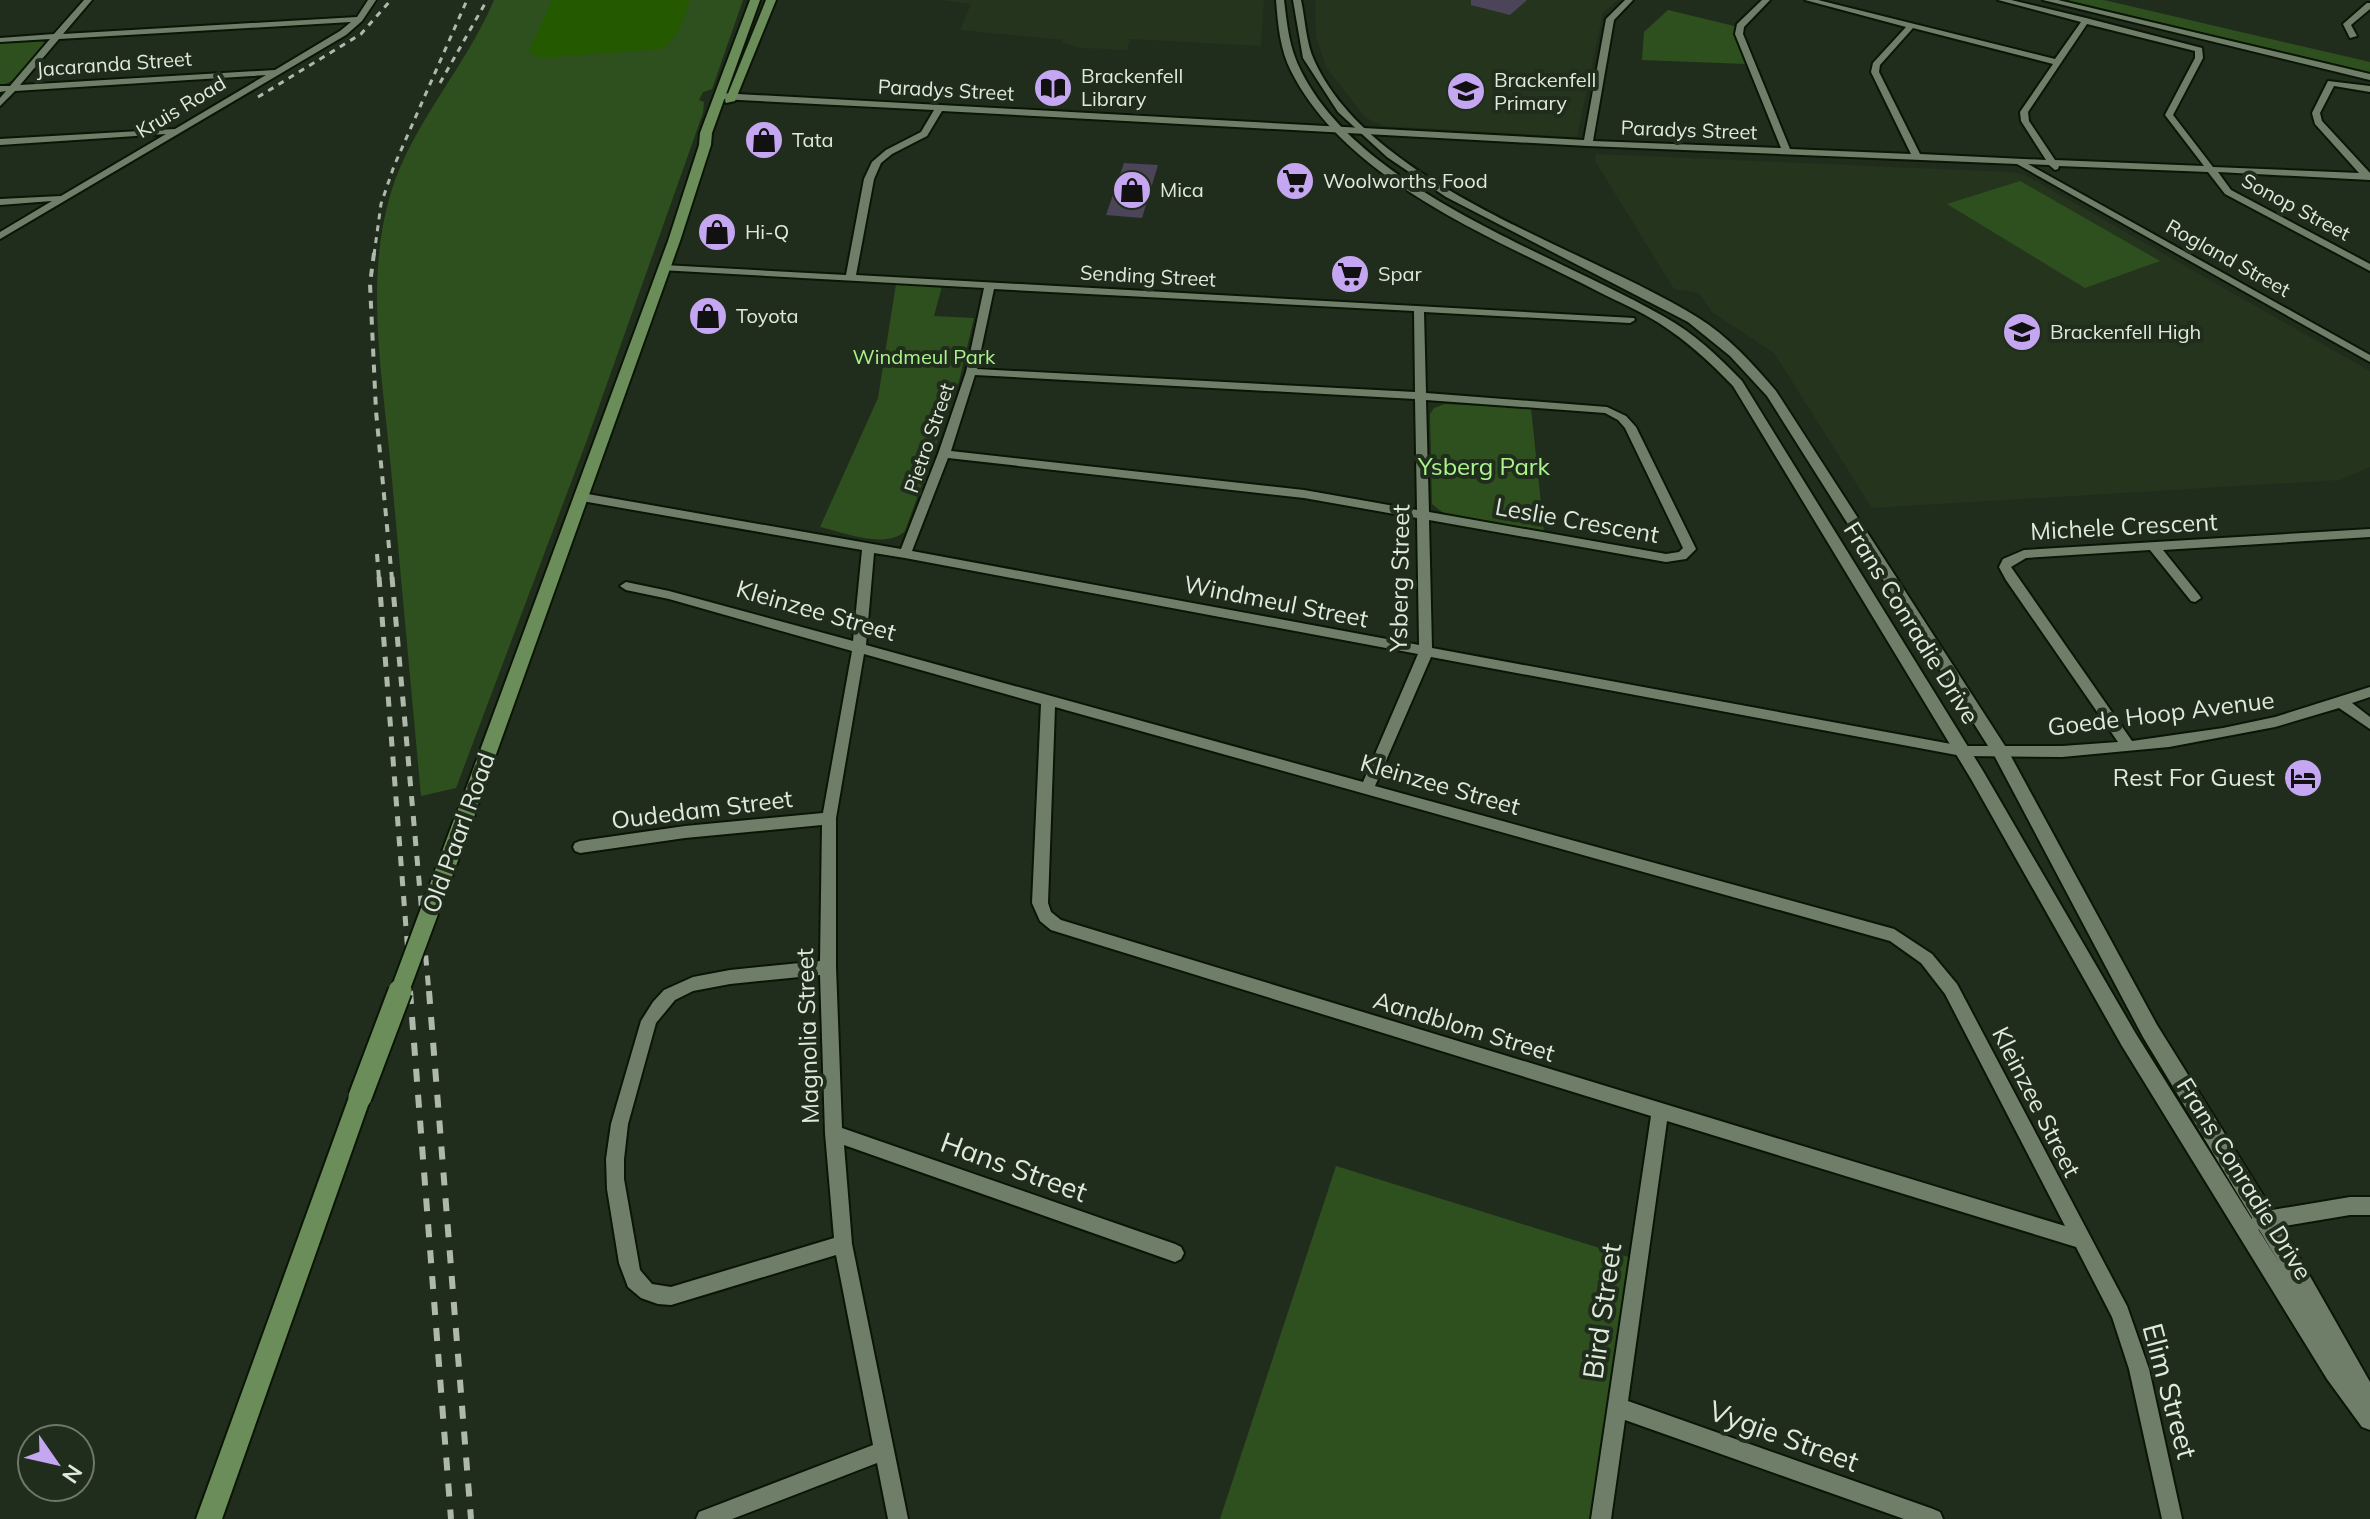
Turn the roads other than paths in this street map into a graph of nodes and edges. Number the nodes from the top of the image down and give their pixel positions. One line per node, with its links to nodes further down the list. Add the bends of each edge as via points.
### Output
1 (88, 0): 17 (street)
2 (372, 0): 13 (street, Kruis Road)
3 (755, 0): 25 (main road, Old Paarl Road)
4 (771, 0): 25 (main road, Old Paarl Road)
5 (1280, 0): 28 (street, Frans Conradie Drive, via 1281,34 1292,68)
6 (1297, 0): 29 (street, Frans Conradie Drive, via 1310,62)
7 (1629, 0): 32 (street, via 1610,19)
8 (1766, 0): 33 (street, via 1740,26 1739,34)
9 (1809, 0): 15 (street)
10 (2002, 0): 14 (street)
11 (2047, 0): 21 (street)
12 (2370, 5): 16 (street, via 2347,24)
13 (359, 19): 17 (street); 20 (street, Kruis Road)
14 (2086, 20): 19 (street, Rogland Street); 37 (street, Sonop Street, via 2199,50 2169,115)
15 (1911, 26): 19 (street); 34 (street, via 1875,72)
16 (2353, 36)
17 (56, 37): 18 (street); 22 (street)
18 (0, 40)
19 (2056, 62): 36 (street, Rogland Street, via 2023,117)
20 (278, 72): 22 (street, Jacaranda Street); 30 (street, Kruis Road)
21 (2370, 77)
22 (12, 88): 23 (street, Jacaranda Street); 26 (street)
23 (0, 89)
24 (2370, 89): 38 (street, via 2331,83 2316,113 2318,122)
25 (725, 96): 27 (street, Paradys Street); 43 (main road, Old Paarl Road)
26 (0, 103)
27 (940, 107): 28 (street, Paradys Street); 45 (street, via 924,134 877,162)
28 (1339, 129): 29 (street, Paradys Street); 68 (street, Frans Conradie Drive, via 1423,195 1661,319 1720,364 1762,420)
29 (1362, 130): 32 (street, Paradys Street); 69 (street, Frans Conradie Drive, via 1417,174 1472,208 1688,317 1752,370)
30 (178, 131): 31 (street); 40 (street, Kruis Road)
31 (0, 142)
32 (1588, 143): 33 (street, Paradys Street)
33 (1786, 151): 34 (street, Paradys Street)
34 (1917, 157): 35 (street, Paradys Street)
35 (2014, 161): 36 (street, Paradys Street); 39 (street, Rogland Street)
36 (2052, 163): 37 (street, Paradys Street); 39 (street, Rogland Street)
37 (2208, 169): 38 (street, Paradys Street); 44 (street, Sonop Street, via 2233,196)
38 (2369, 177)
39 (2068, 188): 49 (street, Rogland Street)
40 (64, 198): 41 (street); 42 (street, Kruis Road)
41 (0, 202)
42 (0, 236)
43 (664, 268): 45 (street, Sending Street); 53 (main road, Old Paarl Road)
44 (2370, 268)
45 (850, 278): 46 (street, Sending Street)
46 (990, 285): 47 (street, Sending Street); 50 (street, Pietro Street)
47 (1419, 309): 48 (street, Sending Street); 51 (street, Ysberg Street)
48 (1630, 320)
49 (2370, 359)
50 (971, 372): 51 (street, Leslie Crescent); 52 (street, Pietro Street)
51 (1421, 396): 54 (street, Ysberg Street); 54 (street, Leslie Crescent, via 1614,413 1630,427 1690,549 1666,558)
52 (944, 454): 54 (street, Leslie Crescent, via 1304,494); 58 (street, Pietro Street)
53 (582, 497): 57 (street, Windmeul Street); 86 (main road, Old Paarl Road, bridge)
54 (1424, 517): 62 (street, Ysberg Street)
55 (2370, 533): 56 (street, Michele Crescent)
56 (2154, 547): 60 (street); 67 (street, Michele Crescent, via 2024,554 2005,567)
57 (868, 548): 58 (street, Windmeul Street); 61 (street, Magnolia Street)
58 (905, 554): 62 (street, Windmeul Street)
59 (626, 586): 61 (street, Kleinzee Street)
60 (2195, 598)
61 (859, 648): 64 (street, Kleinzee Street); 71 (street, Magnolia Street)
62 (1426, 652): 68 (street, Windmeul Street); 70 (street, Ysberg Street)
63 (2370, 692): 65 (street, Goede Hoop Avenue)
64 (1048, 701): 70 (street, Kleinzee Street); 74 (street, Aandblom Street, via 1040,903 1056,925)
65 (2342, 703): 66 (street); 67 (street, Goede Hoop Avenue, via 2287,720)
66 (2370, 724)
67 (2127, 745): 69 (street, Goede Hoop Avenue)
68 (1962, 751): 69 (street, Goede Hoop Avenue); 78 (street, Frans Conradie Drive, via 2129,1040)
69 (2001, 753): 77 (street, Frans Conradie Drive, via 2150,1031)
70 (1367, 789): 79 (street, Kleinzee Street, via 1894,936 1919,950 1951,989)
71 (829, 818): 72 (street, Oudedam Street); 73 (street, Magnolia Street)
72 (580, 847)
73 (828, 967): 75 (street, Magnolia Street); 80 (street, via 707,981 679,989 659,1005 649,1021 618,1137 616,1190 629,1268 639,1288 652,1296 671,1296)
74 (1660, 1112): 79 (street, Aandblom Street); 83 (street, Bird Street)
75 (834, 1133): 80 (street, Magnolia Street); 81 (street, Hans Street)
76 (2370, 1206): 77 (street)
77 (2267, 1220): 78 (street); 82 (street, Frans Conradie Drive)
78 (2243, 1224): 84 (street, Frans Conradie Drive)
79 (2079, 1239): 91 (street, Elim Street, via 2131,1340)
80 (843, 1244): 85 (street, Magnolia Street)
81 (1175, 1253)
82 (2370, 1403)
83 (1616, 1407): 89 (street, Bird Street); 90 (street, Vygie Street)
84 (2370, 1419)
85 (883, 1451): 87 (street); 88 (street, Magnolia Street)
86 (209, 1519)
87 (706, 1519)
88 (898, 1519)
89 (1601, 1519)
90 (1933, 1519)
91 (2172, 1519)

